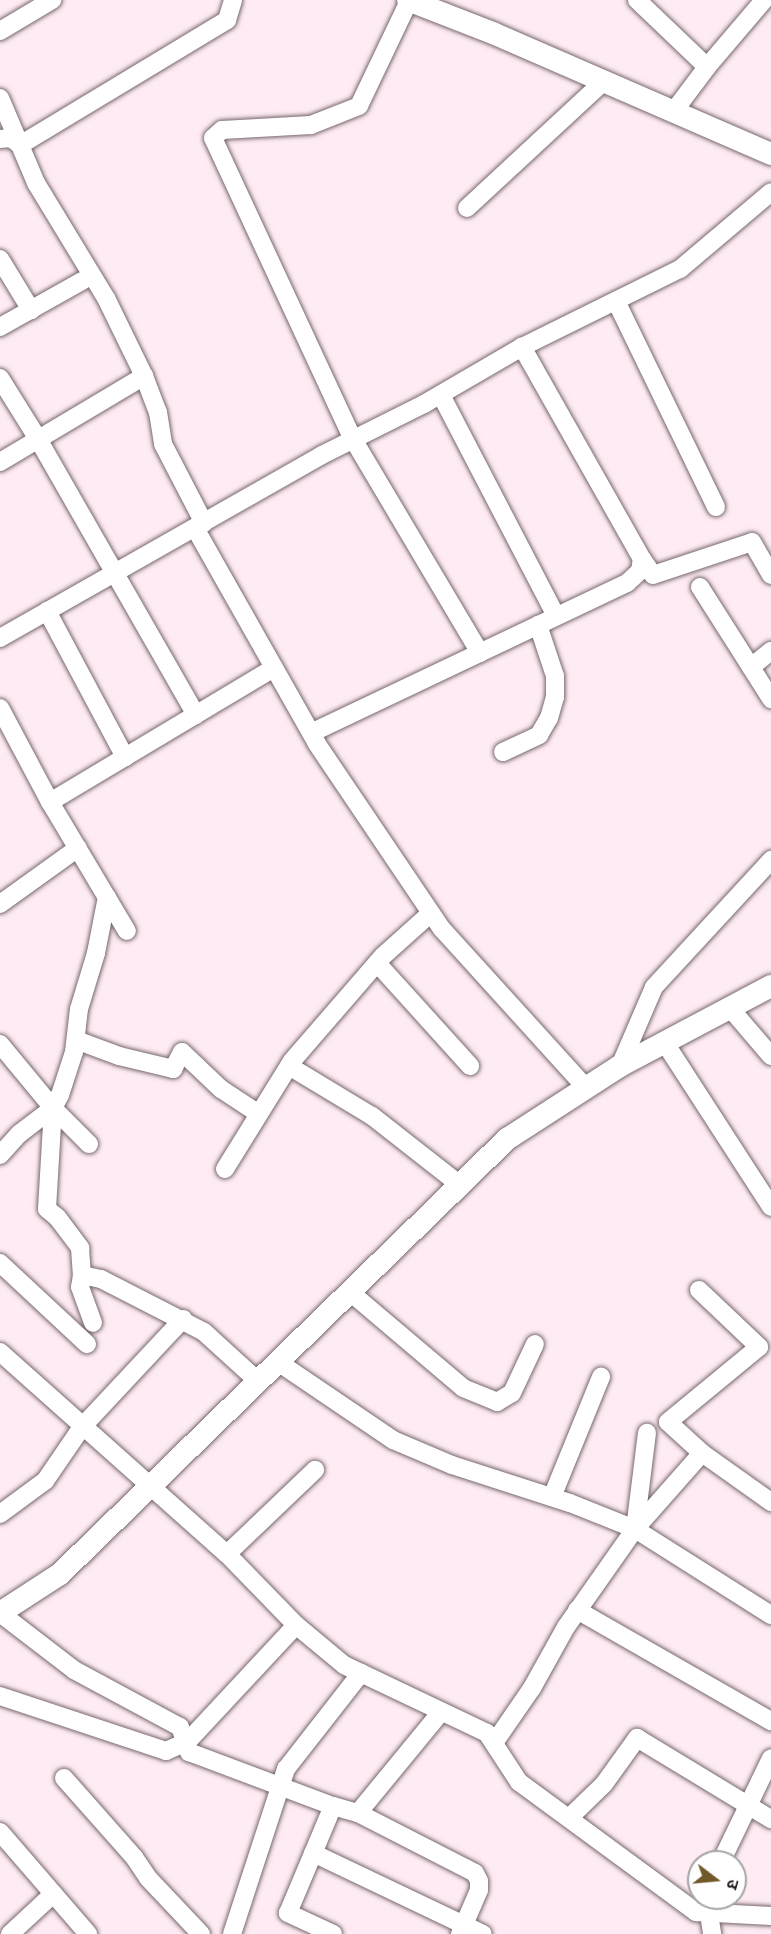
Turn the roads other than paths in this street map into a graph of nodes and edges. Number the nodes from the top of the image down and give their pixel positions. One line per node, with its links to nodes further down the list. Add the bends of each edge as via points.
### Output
1 (52, 0): 6 (street)
2 (233, 0): 12 (street, via 227,20)
3 (409, 0): 8 (street); 26 (street, via 359,106 311,125 222,130 213,138)
4 (637, 0): 7 (street)
5 (764, 0): 7 (street)
6 (0, 31)
7 (707, 67): 10 (street)
8 (604, 81): 10 (street); 15 (street)
9 (0, 98): 12 (street)
10 (674, 111): 13 (street)
11 (0, 139): 12 (street, via 11,138)
12 (20, 146): 22 (street, via 36,183 106,298)
13 (771, 154)
14 (771, 192): 18 (street, via 680,269)
15 (467, 208)
16 (0, 259): 19 (street)
17 (82, 281): 19 (street)
18 (616, 301): 21 (street); 28 (street)
19 (31, 310): 20 (street)
20 (0, 327)
21 (522, 346): 24 (street); 30 (street)
22 (144, 376): 25 (street); 29 (street, via 158,412 163,444)
23 (0, 378): 25 (street)
24 (441, 395): 26 (street); 35 (street)
25 (38, 439): 27 (street); 31 (street)
26 (353, 439): 29 (street); 39 (street)
27 (0, 462)
28 (716, 507)
29 (199, 526): 31 (street); 41 (street)
30 (642, 559): 32 (street, via 653,575 752,542); 35 (street, via 640,571 627,583)
31 (113, 574): 34 (street); 44 (street)
32 (771, 575)
33 (700, 587): 40 (street)
34 (47, 612): 37 (street); 47 (street)
35 (556, 616): 36 (street)
36 (538, 625): 39 (street); 46 (street, via 555,676 555,697 539,735)
37 (0, 638)
38 (771, 651): 40 (street)
39 (480, 652): 45 (street)
40 (751, 667): 42 (street)
41 (274, 668): 44 (street); 45 (street)
42 (771, 699)
43 (0, 708): 48 (street)
44 (196, 715): 47 (street)
45 (311, 733): 53 (street)
46 (503, 752)
47 (125, 757): 48 (street)
48 (50, 802): 49 (street)
49 (78, 848): 51 (street); 52 (street)
50 (771, 860): 64 (street, via 654,987)
51 (107, 897): 54 (street); 58 (street, via 96,953 78,1009)
52 (0, 904)
53 (431, 913): 55 (street); 65 (street)
54 (127, 931)
55 (377, 963): 62 (street); 63 (street)
56 (771, 986): 57 (street)
57 (730, 1008): 59 (street); 61 (street)
58 (76, 1040): 66 (street, via 67,1076); 67 (street, via 119,1056 173,1069 182,1052 221,1089)
59 (665, 1043): 64 (street); 72 (street)
60 (0, 1044): 66 (street)
61 (771, 1056)
62 (470, 1065)
63 (289, 1066): 67 (street); 71 (street, via 372,1116)
64 (620, 1066): 65 (street)
65 (586, 1088): 71 (street, via 507,1139)
66 (53, 1108): 68 (street); 69 (street, via 19,1134); 74 (street, via 46,1209 57,1217 80,1248)
67 (260, 1114): 70 (street)
68 (89, 1144)
69 (0, 1155)
70 (225, 1169)
71 (460, 1185): 76 (street)
72 (771, 1207)
73 (0, 1263): 80 (street)
74 (82, 1275): 77 (street, via 101,1279); 78 (street, via 80,1287)
75 (699, 1290): 79 (street)
76 (350, 1292): 81 (street, via 463,1388 497,1402 512,1393); 83 (street)
77 (183, 1319): 85 (street, via 204,1332); 86 (street)
78 (93, 1323)
79 (765, 1342): 88 (street, via 668,1422)
80 (87, 1344)
81 (535, 1344)
82 (0, 1352): 86 (street)
83 (278, 1362): 85 (street); 91 (street, via 393,1440 452,1466)
84 (601, 1377): 91 (street)
85 (258, 1382): 90 (street)
86 (82, 1427): 90 (street); 93 (street, via 45,1481)
87 (647, 1433): 94 (street)
88 (702, 1453): 92 (street); 94 (street)
89 (315, 1470): 95 (street)
90 (151, 1486): 95 (street); 97 (street, via 60,1574)
91 (552, 1497): 94 (street)
92 (771, 1502)
93 (0, 1514)
94 (635, 1529): 96 (street); 98 (street)
95 (227, 1554): 99 (street)
96 (577, 1610): 103 (street); 105 (street, via 532,1688)
97 (0, 1613): 104 (street, via 74,1670 180,1727)
98 (771, 1616)
99 (296, 1625): 100 (street, via 344,1665); 104 (street)
100 (361, 1673): 102 (street); 108 (street, via 286,1769)
101 (0, 1696): 104 (street, via 166,1750)
102 (441, 1712): 105 (street, via 487,1733); 111 (street)
103 (771, 1721)
104 (188, 1741): 108 (street, via 189,1752)
105 (494, 1743): 112 (street, via 519,1782)
106 (771, 1758): 110 (street)
107 (64, 1778): 125 (street)
108 (279, 1787): 109 (street); 126 (street)
109 (333, 1806): 111 (street); 116 (street)
110 (749, 1807): 112 (street, via 637,1738 603,1784); 113 (street); 115 (street)
111 (358, 1813): 122 (street, via 475,1873 479,1890)
112 (569, 1818): 118 (street)
113 (771, 1819)
114 (0, 1832): 117 (street)
115 (727, 1850)
116 (313, 1853): 122 (street); 127 (street, via 288,1913)
117 (53, 1894): 123 (street); 124 (street)
118 (687, 1898)
119 (703, 1910): 129 (street)
120 (719, 1910): 121 (street)
121 (771, 1916)
122 (462, 1929): 128 (street)
123 (10, 1934)
124 (88, 1934)
125 (201, 1934)
126 (232, 1934)
127 (333, 1934)
128 (483, 1934)
129 (712, 1934)

